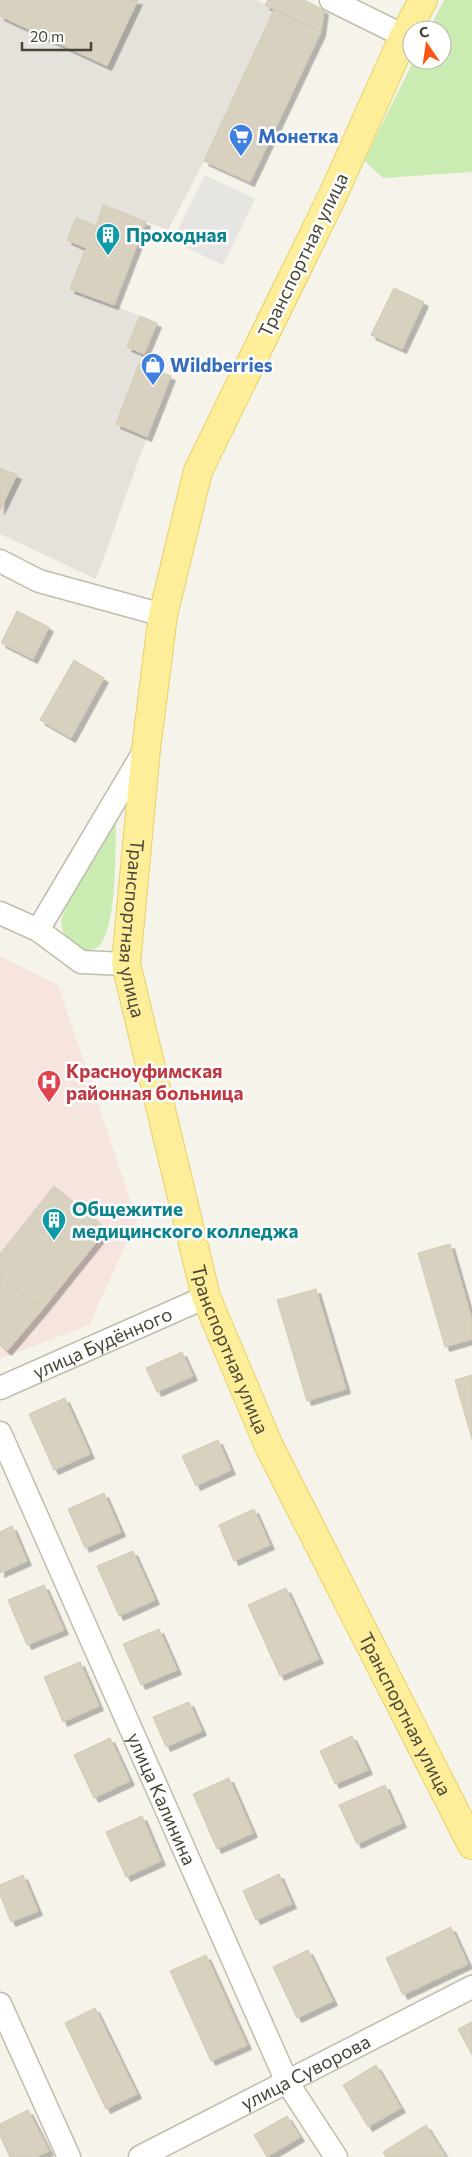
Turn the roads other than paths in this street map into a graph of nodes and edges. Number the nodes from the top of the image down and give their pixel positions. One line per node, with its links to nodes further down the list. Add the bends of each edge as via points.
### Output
1 (331, 0): 4 (street)
2 (423, 0): 3 (main road, Транспортная улица)
3 (412, 20)
4 (402, 35)
5 (402, 40): 7 (main road, Транспортная улица, via 332,197 198,471)
6 (0, 561): 7 (street, via 39,581)
7 (163, 615): 8 (main road, Транспортная улица)
8 (146, 750): 10 (street); 11 (main road, Транспортная улица)
9 (0, 913): 10 (street)
10 (38, 930): 11 (street, via 81,962)
11 (126, 964): 12 (main road, Транспортная улица)
12 (206, 1297): 13 (street, улица Будённого); 15 (main road, Транспортная улица, via 270,1446)
13 (0, 1388)
14 (0, 1433): 18 (street, улица Калинина)
15 (472, 1845)
16 (472, 1987): 18 (street, улица Суворова)
17 (0, 2004): 19 (street)
18 (287, 2082): 20 (street, улица Суворова); 21 (street, улица Калинина)
19 (69, 2157)
20 (140, 2157)
21 (336, 2157)

